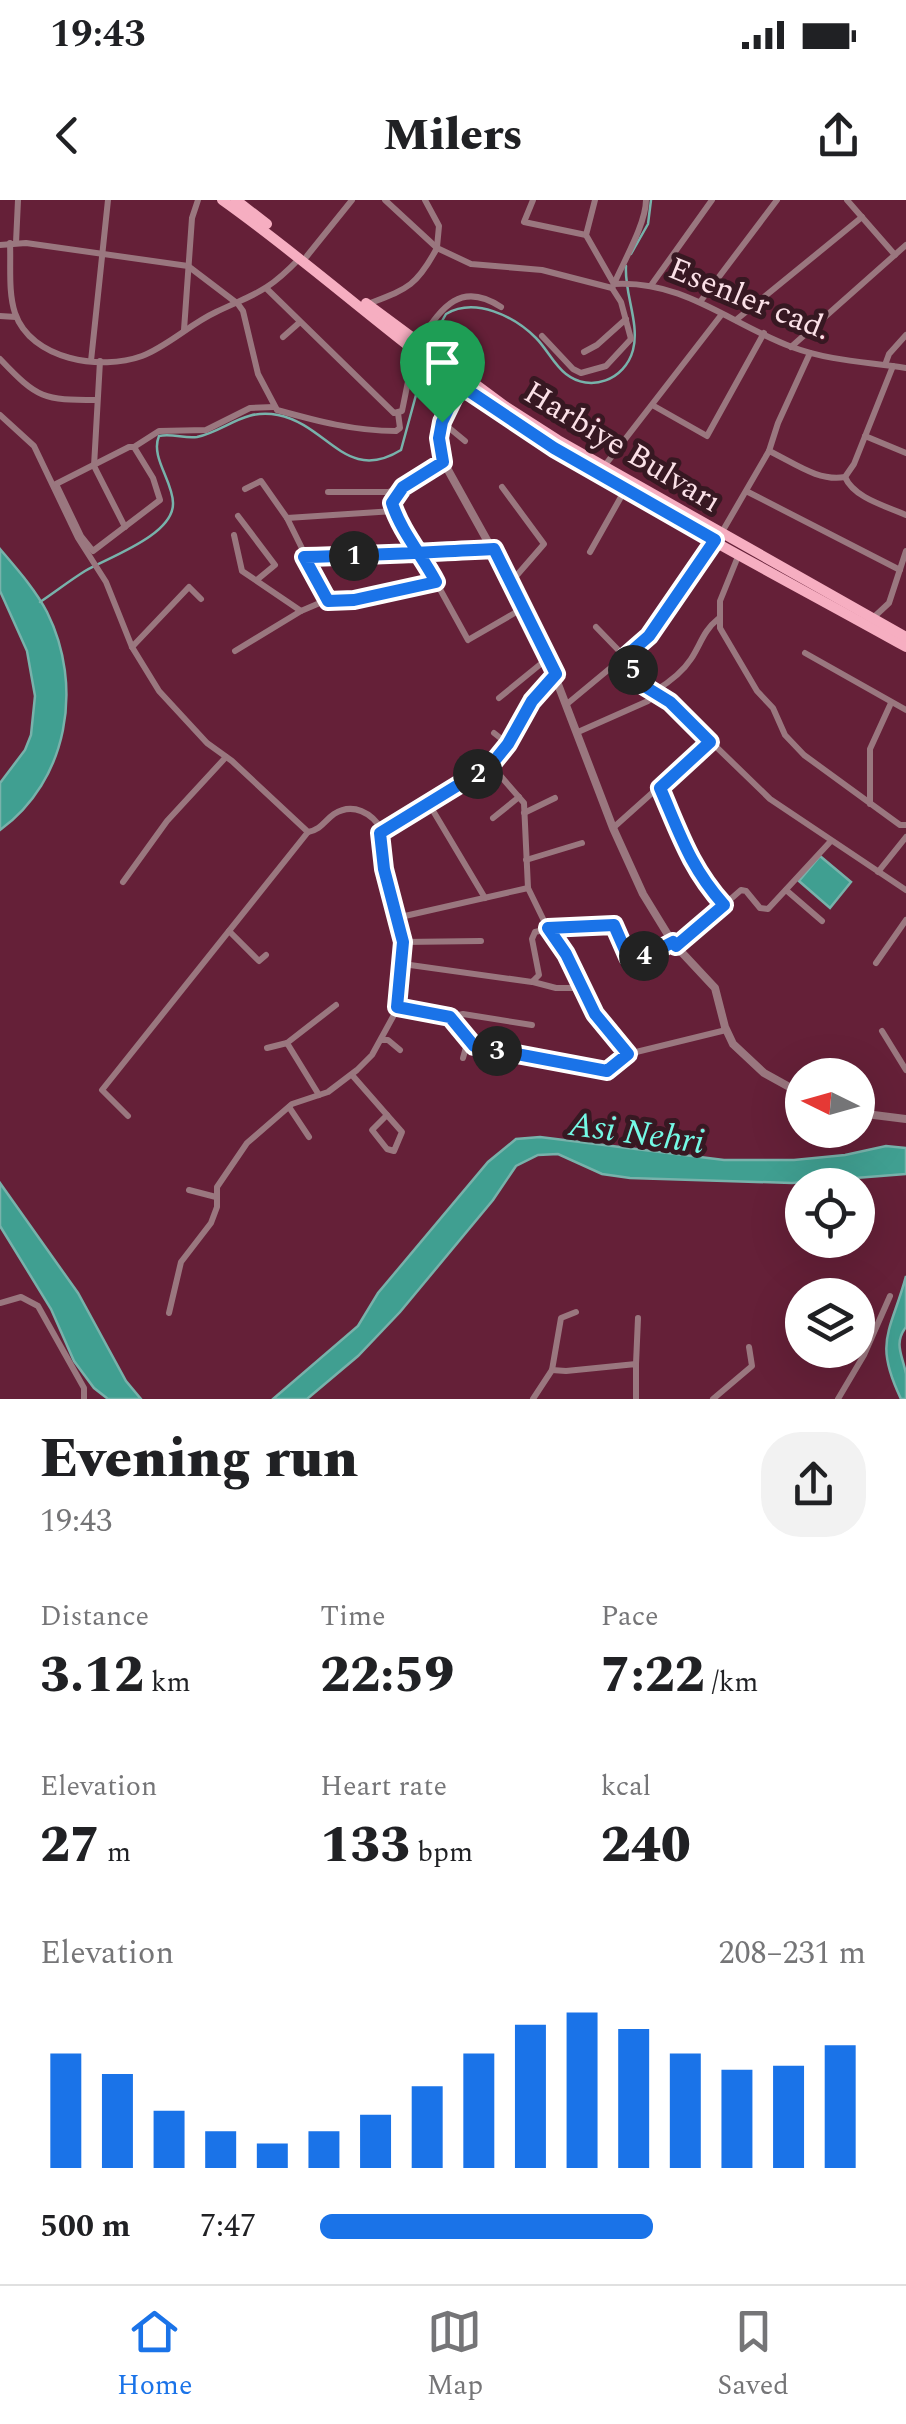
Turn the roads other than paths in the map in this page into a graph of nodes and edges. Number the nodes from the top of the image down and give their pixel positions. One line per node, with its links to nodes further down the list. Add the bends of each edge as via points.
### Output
1 (18, 200): 17 (street)
2 (108, 200): 21 (street)
3 (198, 200): 24 (street)
4 (222, 200): 23 (main road, Harbiye Bulvarı)
5 (238, 200): 23 (main road, Harbiye Bulvarı)
6 (352, 200): 23 (street)
7 (385, 200): 20 (street)
8 (425, 200): 20 (street, via 438,226)
9 (595, 200): 16 (street)
10 (646, 200): 26 (street)
11 (712, 200): 25 (street)
12 (776, 200): 28 (street)
13 (847, 200): 15 (street)
14 (530, 201): 16 (street, via 524,222)
15 (862, 217): 22 (street); 36 (street)
16 (586, 235): 26 (street)
17 (13, 243): 18 (street); 21 (street); 34 (street)
18 (0, 245)
19 (906, 246): 22 (street)
20 (437, 248): 26 (street, Esenler cad., via 472,264); 30 (street, via 406,290)
21 (102, 254): 24 (street); 47 (street)
22 (895, 255): 44 (street)
23 (304, 257): 27 (street); 30 (main road, Harbiye Bulvarı); 43 (main road, Harbiye Bulvarı)
24 (188, 266): 29 (street); 38 (street)
25 (652, 284): 26 (street, Esenler cad.); 28 (street, Esenler cad.)
26 (616, 285): 35 (street)
27 (267, 289): 29 (street); 37 (street)
28 (700, 302): 32 (street, Esenler cad.)
29 (238, 304): 38 (street); 56 (street)
30 (368, 304): 43 (main road, Harbiye Bulvarı)
31 (500, 307): 43 (street, via 482,297 456,298)
32 (722, 314): 36 (street, Esenler cad.); 55 (street)
33 (0, 316): 34 (street)
34 (16, 317): 47 (street, via 48,349)
35 (626, 319): 42 (street, via 629,344 588,373 573,369); 45 (street)
36 (736, 320): 39 (street, Esenler cad.)
37 (300, 322): 41 (street); 57 (street, via 387,410)
38 (184, 331): 47 (street, via 145,355)
39 (764, 333): 44 (street, Esenler cad.); 55 (street, via 707,436)
40 (906, 335): 50 (street, via 889,354)
41 (283, 336)
42 (542, 336)
43 (416, 347): 49 (main road, Harbiye Bulvarı); 57 (street)
44 (791, 347): 46 (street, Esenler cad.)
45 (584, 352)
46 (810, 353): 50 (street, Esenler cad.); 63 (street)
47 (96, 361): 54 (street)
48 (3, 363): 52 (street); 54 (street, via 42,397)
49 (440, 365): 53 (main road, Harbiye Bulvarı); 67 (main road, Harbiye Bulvarı)
50 (889, 365): 51 (street, Esenler cad.); 60 (street)
51 (906, 368)
52 (0, 374)
53 (460, 385): 59 (street); 67 (main road, Harbiye Bulvarı)
54 (97, 400): 66 (street)
55 (654, 406): 67 (street)
56 (274, 407): 57 (street, via 366,431 396,432); 62 (street, via 250,408 206,430 159,431)
57 (398, 413)
58 (0, 415): 101 (street, via 34,446)
59 (442, 422): 61 (street); 65 (street)
60 (865, 436): 64 (street); 68 (street)
61 (465, 441)
62 (134, 447): 66 (street); 80 (street, via 160,500)
63 (769, 451): 68 (street, via 818,476); 75 (street)
64 (906, 453)
65 (443, 462): 70 (street); 83 (street)
66 (94, 466): 80 (street); 80 (street, via 56,484 81,536 93,551)
67 (601, 470): 69 (main road, Harbiye Bulvarı)
68 (845, 477): 77 (street, via 863,496)
69 (627, 486): 82 (main road, Harbiye Bulvarı); 85 (street)
70 (403, 487): 74 (street); 76 (street)
71 (502, 487): 92 (street, via 544,544)
72 (245, 489): 79 (street, via 261,481)
73 (328, 492): 74 (street)
74 (388, 492): 76 (street)
75 (748, 492): 82 (street); 89 (street)
76 (393, 507): 79 (street); 86 (street)
77 (906, 514)
78 (238, 516): 90 (street, via 275,565)
79 (287, 518): 88 (street)
80 (125, 527)
81 (234, 535): 90 (street, via 242,571)
82 (718, 536): 87 (main road, Harbiye Bulvarı); 97 (main road, Harbiye Bulvarı); 106 (street, via 649,636)
83 (494, 549): 86 (street); 92 (street)
84 (906, 551): 89 (street)
85 (590, 552)
86 (420, 553): 88 (street); 91 (street)
87 (739, 554): 98 (street); 102 (main road, Harbiye Bulvarı)
88 (304, 557): 94 (street)
89 (900, 570): 97 (street, via 888,603)
90 (258, 579): 96 (street)
91 (436, 582): 94 (street); 95 (street, via 468,640)
92 (511, 582): 95 (street)
93 (201, 599): 101 (street, via 189,587)
94 (328, 601): 96 (street)
95 (525, 607): 105 (street)
96 (301, 611): 103 (street)
97 (873, 618): 100 (main road, Harbiye Bulvarı)
98 (718, 619): 108 (street, via 678,675); 123 (street, via 785,735)
99 (596, 627): 106 (street)
100 (906, 638)
101 (132, 647): 117 (street, via 177,712)
102 (906, 648)
103 (235, 650)
104 (805, 653): 110 (street)
105 (549, 657): 107 (street); 109 (street)
106 (625, 657): 108 (street, via 644,686); 111 (street)
107 (556, 674): 111 (street); 116 (street)
108 (656, 692): 113 (street); 115 (street)
109 (499, 698)
110 (891, 702): 112 (street); 123 (street, via 870,749)
111 (567, 704): 113 (street)
112 (906, 710)
113 (578, 732): 127 (street)
114 (494, 733): 116 (street)
115 (710, 742): 119 (street); 131 (street, via 770,800)
116 (508, 744): 118 (street)
117 (226, 757): 129 (street); 135 (street, via 167,821)
118 (491, 765): 120 (street); 122 (street)
119 (660, 788): 127 (street); 140 (street, via 686,854)
120 (519, 797): 124 (street); 125 (street)
121 (555, 798): 124 (street)
122 (429, 804): 128 (street); 139 (street)
123 (870, 804): 126 (street)
124 (524, 813): 133 (street)
125 (493, 818)
126 (906, 827)
127 (612, 828): 150 (street, via 642,894)
128 (382, 830): 129 (street, via 358,809 337,812 320,830); 141 (street)
129 (308, 832): 145 (street)
130 (906, 837): 134 (street)
131 (830, 842): 134 (street); 137 (street)
132 (582, 843): 133 (street)
133 (526, 860): 136 (street)
134 (878, 872): 138 (street)
135 (124, 882)
136 (528, 888): 139 (street); 144 (street)
137 (786, 890): 140 (street, via 765,910 741,890); 143 (street)
138 (906, 890)
139 (485, 898): 141 (street)
140 (724, 905): 150 (street)
141 (396, 918): 149 (street)
142 (906, 920): 152 (street)
143 (822, 921)
144 (548, 928): 146 (street); 150 (street, via 614,925 632,959); 155 (street)
145 (230, 931): 151 (street, via 258,960); 176 (street, via 102,1090)
146 (535, 932): 147 (street); 154 (street, via 532,955 539,974)
147 (526, 934)
148 (481, 941): 149 (street)
149 (403, 942): 153 (street)
150 (675, 944): 160 (street, via 715,988)
151 (266, 955)
152 (876, 963)
153 (403, 964): 154 (street); 157 (street)
154 (532, 982): 155 (street)
155 (581, 988): 167 (street)
156 (336, 1005): 164 (street)
157 (397, 1007): 158 (street); 162 (street)
158 (450, 1017): 159 (street); 163 (street)
159 (532, 1025)
160 (726, 1030): 167 (street); 171 (street, via 740,1051)
161 (882, 1031): 169 (street)
162 (381, 1040): 166 (street); 170 (street)
163 (468, 1040): 167 (street, via 607,1071); 168 (street)
164 (287, 1043): 165 (street); 172 (street)
165 (267, 1048)
166 (400, 1050)
167 (628, 1054)
168 (463, 1058)
169 (906, 1070)
170 (352, 1074): 172 (street); 174 (street)
171 (785, 1085)
172 (318, 1095): 173 (street)
173 (289, 1107): 178 (street); 180 (street, via 247,1143)
174 (387, 1115): 174 (street, via 372,1130 394,1151 402,1132)
175 (875, 1115): 177 (street)
176 (128, 1116)
177 (906, 1119)
178 (309, 1137)
179 (190, 1190): 180 (street)
180 (216, 1197): 184 (street, via 211,1223 180,1262)
181 (890, 1296): 193 (street)
182 (0, 1303): 189 (street, via 21,1297 38,1306)
183 (576, 1312): 188 (street, via 562,1318)
184 (168, 1313)
185 (638, 1318): 187 (street)
186 (749, 1347): 192 (street, via 752,1366)
187 (636, 1364): 188 (street); 191 (street)
188 (552, 1370): 190 (street)
189 (84, 1399)
190 (533, 1399)
191 (636, 1399)
192 (713, 1399)
193 (838, 1399)

